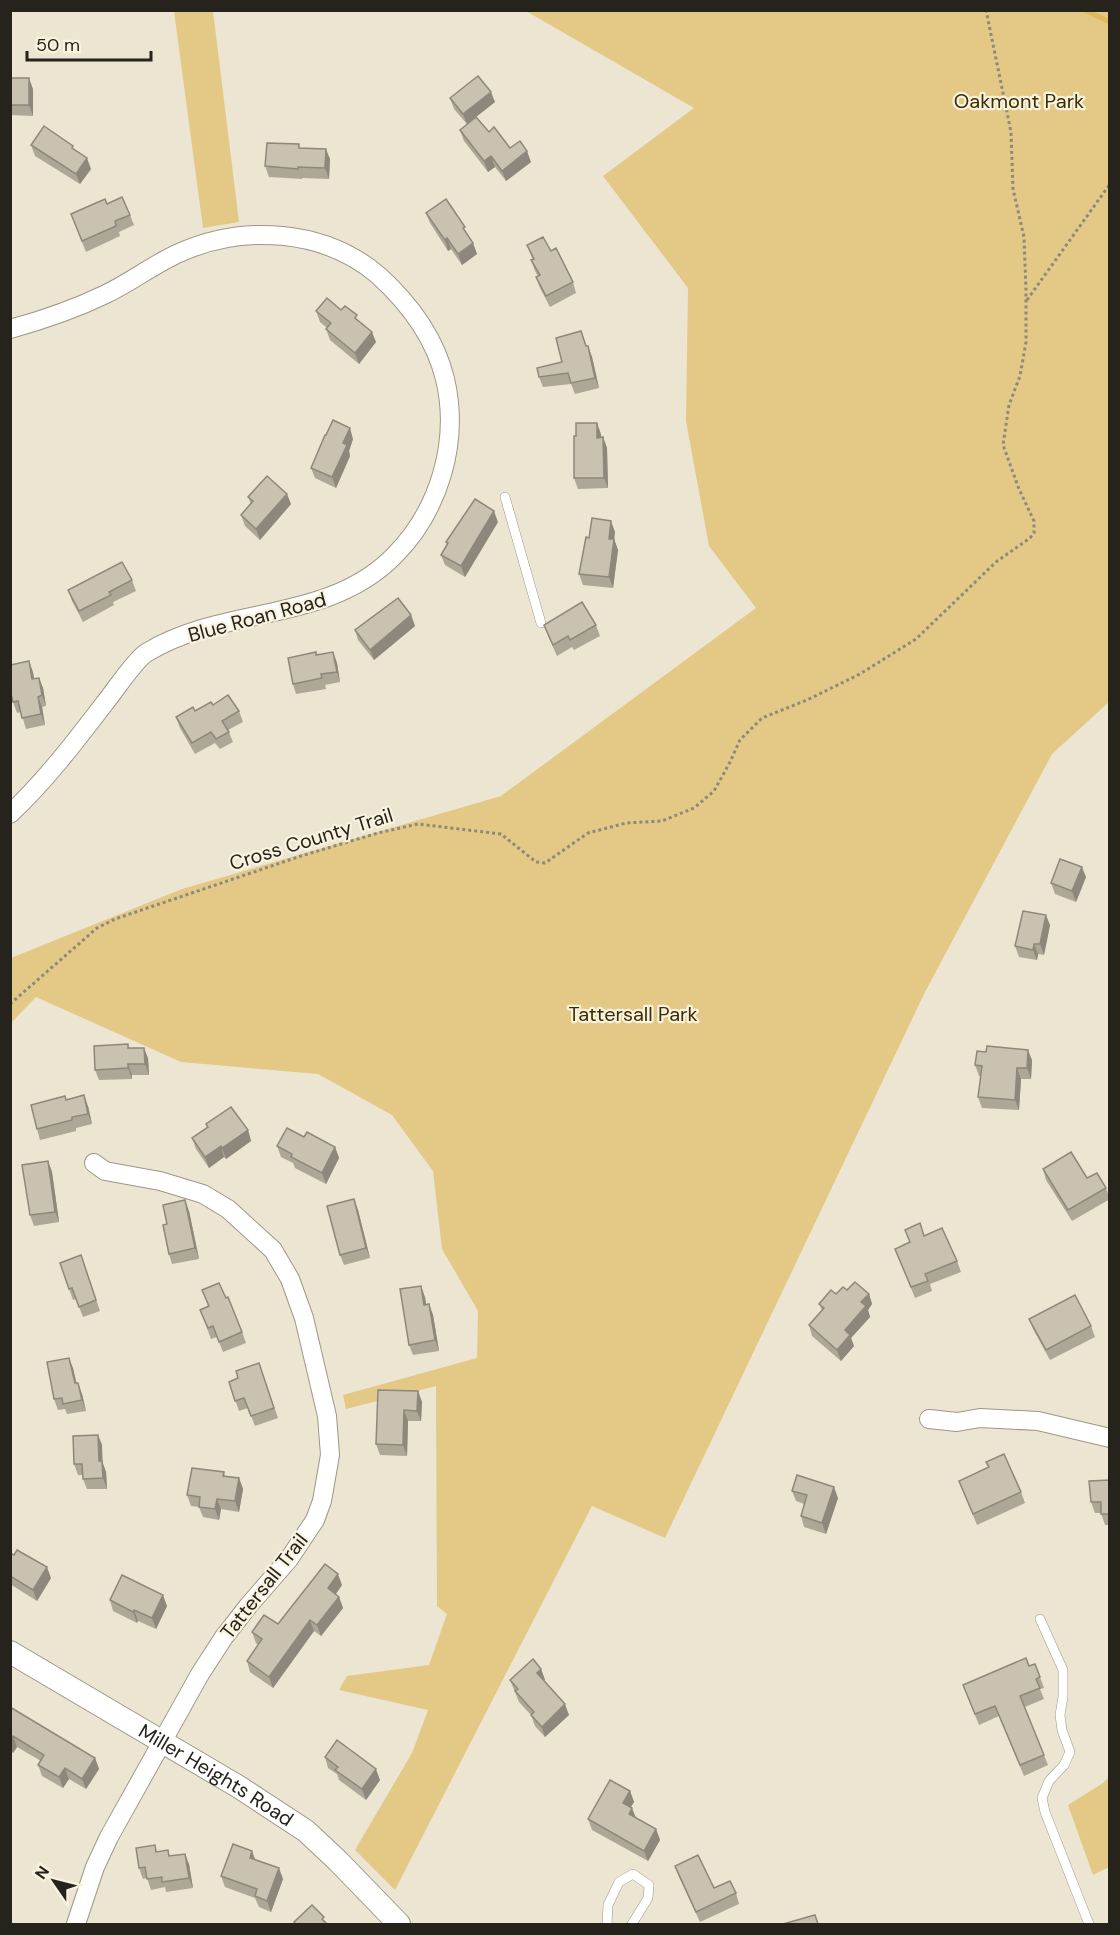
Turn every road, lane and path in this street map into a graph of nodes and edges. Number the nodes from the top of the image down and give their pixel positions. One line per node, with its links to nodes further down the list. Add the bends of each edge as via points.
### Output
1 (986, 10): 3 (path, Cross County Trail, via 1011,132 1013,189 1024,237)
2 (1110, 184): 3 (path)
3 (1026, 301): 8 (path, Cross County Trail, via 1026,342 1002,445 1034,521 1034,533 996,562 916,639 860,674 762,718 740,740 714,791 694,808 662,821 626,823 588,832 545,863 536,862 501,834 418,824 378,833 115,919 97,928)
4 (10, 329): 7 (street, Blue Roan Road, via 80,306 191,248 236,236 298,237 359,261 397,294 436,350 446,384 450,420 438,490 426,514 392,559 374,574 323,601 214,625 143,655 74,743)
5 (505, 497): 6 (lane)
6 (541, 623)
7 (10, 814)
8 (10, 1004)
9 (94, 1163): 14 (street, Tattersall Trail, via 105,1171 203,1194 228,1209 268,1245 296,1290 327,1416 329,1472 315,1520 289,1559 224,1637)
10 (929, 1419): 11 (street, via 1038,1421)
11 (1110, 1438)
12 (1040, 1619): 19 (lane, via 1063,1670 1060,1715 1070,1752 1042,1798)
13 (10, 1652): 14 (street, Miller Heights Road)
14 (161, 1741): 15 (street, Tattersall Trail, via 108,1837); 16 (street, Miller Heights Road, via 306,1831)
15 (76, 1924)
16 (399, 1924)
17 (607, 1924): 18 (lane, via 608,1905 619,1882 633,1874 649,1885 648,1898)
18 (632, 1924)
19 (1089, 1924)

